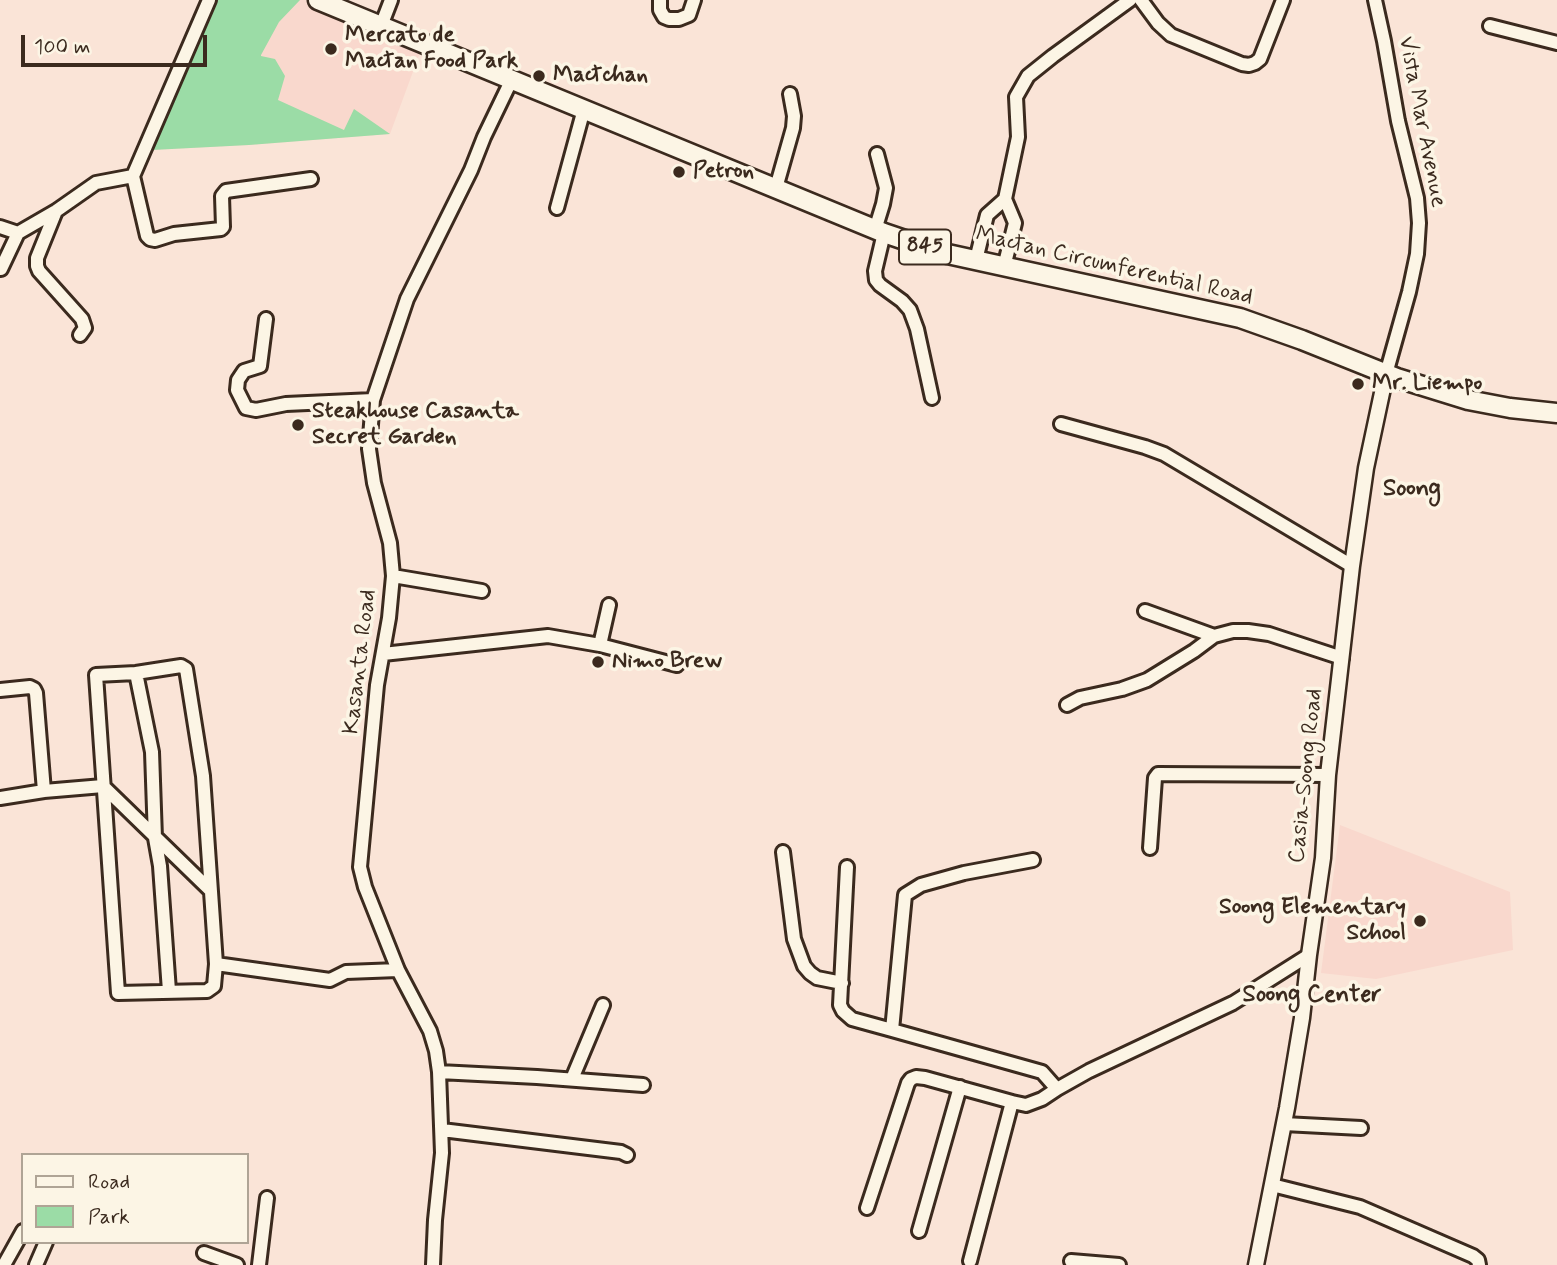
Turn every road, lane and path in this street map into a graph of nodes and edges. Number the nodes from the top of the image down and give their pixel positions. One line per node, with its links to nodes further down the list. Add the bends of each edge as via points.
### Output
1 (209, 0): 17 (street)
2 (318, 0): 10 (main road, Mactan Circumferential Road / 845)
3 (391, 0): 10 (street)
4 (660, 0): 5 (street, via 664,17 679,19 689,15)
5 (694, 0)
6 (1130, 0): 20 (street, via 1028,76 1016,97 1018,136)
7 (1141, 0): 8 (street, via 1171,35 1249,65 1260,59)
8 (1283, 0)
9 (1375, 0): 31 (street, Vista Mar Avenue, via 1419,223 1409,292)
10 (381, 26): 13 (main road, Mactan Circumferential Road / 845)
11 (1490, 26): 12 (street)
12 (1557, 43)
13 (512, 79): 15 (main road, Mactan Circumferential Road / 845); 33 (street, Kasanta Road, via 407,299)
14 (790, 94): 19 (street, via 793,128)
15 (584, 109): 19 (main road, Mactan Circumferential Road / 845); 21 (street)
16 (877, 154): 24 (street, via 886,188)
17 (133, 176): 18 (street, via 147,236 155,240 221,229 226,191); 22 (street, via 96,183)
18 (311, 179)
19 (776, 188): 24 (main road, Mactan Circumferential Road / 845)
20 (1006, 199): 26 (street, via 987,215); 27 (street, via 1015,223)
21 (557, 208)
22 (56, 211): 25 (street); 30 (street, via 37,266 82,319 85,328)
23 (0, 227): 25 (street)
24 (879, 232): 26 (main road, Mactan Circumferential Road / 845); 32 (street, via 876,280 910,310)
25 (18, 233): 28 (street)
26 (976, 260): 27 (main road, Mactan Circumferential Road / 845)
27 (1004, 267): 31 (main road, Mactan Circumferential Road / 845, via 1240,318)
28 (0, 271)
29 (266, 319): 33 (street, via 260,366 244,371 237,380 246,408)
30 (80, 335)
31 (1386, 374): 34 (main road, Mactan Circumferential Road / 845, via 1468,400); 36 (street, Casia-Soong Road)
32 (932, 398)
33 (373, 400): 37 (street, Kasanta Road, via 370,464)
34 (1557, 413)
35 (1061, 425): 36 (street, via 1164,454)
36 (1352, 566): 44 (street, Casia-Soong Road)
37 (393, 576): 38 (street); 43 (street, Kasanta Road)
38 (482, 591)
39 (609, 605): 42 (street)
40 (1144, 611): 41 (street)
41 (1214, 636): 44 (street, via 1233,631 1269,634); 48 (street, via 1147,680)
42 (600, 645): 43 (street, via 548,635); 45 (street)
43 (383, 654): 61 (street, Kasanta Road, via 360,867)
44 (1342, 658): 49 (street, Casia-Soong Road)
45 (677, 666)
46 (136, 673): 50 (street, via 96,675); 53 (street, via 152,752); 58 (street, via 186,669 203,776)
47 (0, 690): 51 (street, via 30,687 36,693)
48 (1067, 705)
49 (1328, 775): 54 (street, via 1158,774); 59 (street, Casia-Soong Road, via 1323,858)
50 (103, 786): 51 (street); 53 (street); 63 (street, via 118,993)
51 (44, 792): 52 (street)
52 (0, 798)
53 (155, 838): 58 (street); 63 (street)
54 (1150, 848)
55 (783, 852): 62 (street, via 794,939 804,966 817,978)
56 (1033, 860): 65 (street, via 964,873 921,885 905,895)
57 (847, 867): 62 (street)
58 (210, 890): 60 (street)
59 (1309, 955): 70 (street, via 1233,1003); 72 (street, Casia-Soong Road)
60 (216, 964): 61 (street, via 330,980 346,972); 63 (street, via 214,986 207,991)
61 (398, 970): 66 (street, Kasanta Road, via 430,1031)
62 (842, 983): 65 (street, via 840,1005 852,1020)
63 (169, 991)
64 (603, 1004): 67 (street)
65 (892, 1030): 70 (street, via 1042,1072)
66 (439, 1072): 67 (street); 74 (street, Kasanta Road)
67 (572, 1079): 68 (street)
68 (643, 1085)
69 (960, 1087): 71 (street); 78 (street, via 911,1079); 79 (street)
70 (1057, 1089): 71 (street, via 1026,1105)
71 (1012, 1102): 83 (street)
72 (1284, 1124): 73 (street); 76 (street, Casia-Soong Road)
73 (1362, 1128)
74 (442, 1130): 75 (street); 90 (street, Kasanta Road)
75 (627, 1155)
76 (1272, 1185): 92 (street, Casia-Soong Road); 93 (street, via 1360,1207 1473,1256)
77 (267, 1198): 89 (street)
78 (867, 1209)
79 (919, 1231)
80 (21, 1235): 86 (street)
81 (45, 1244): 87 (street)
82 (204, 1253): 88 (street)
83 (970, 1261)
84 (1071, 1261): 85 (street)
85 (1098, 1264): 91 (street)
86 (4, 1265)
87 (36, 1265)
88 (237, 1265)
89 (259, 1265)
90 (433, 1265)
91 (1119, 1265)
92 (1256, 1265)
93 (1479, 1265)

